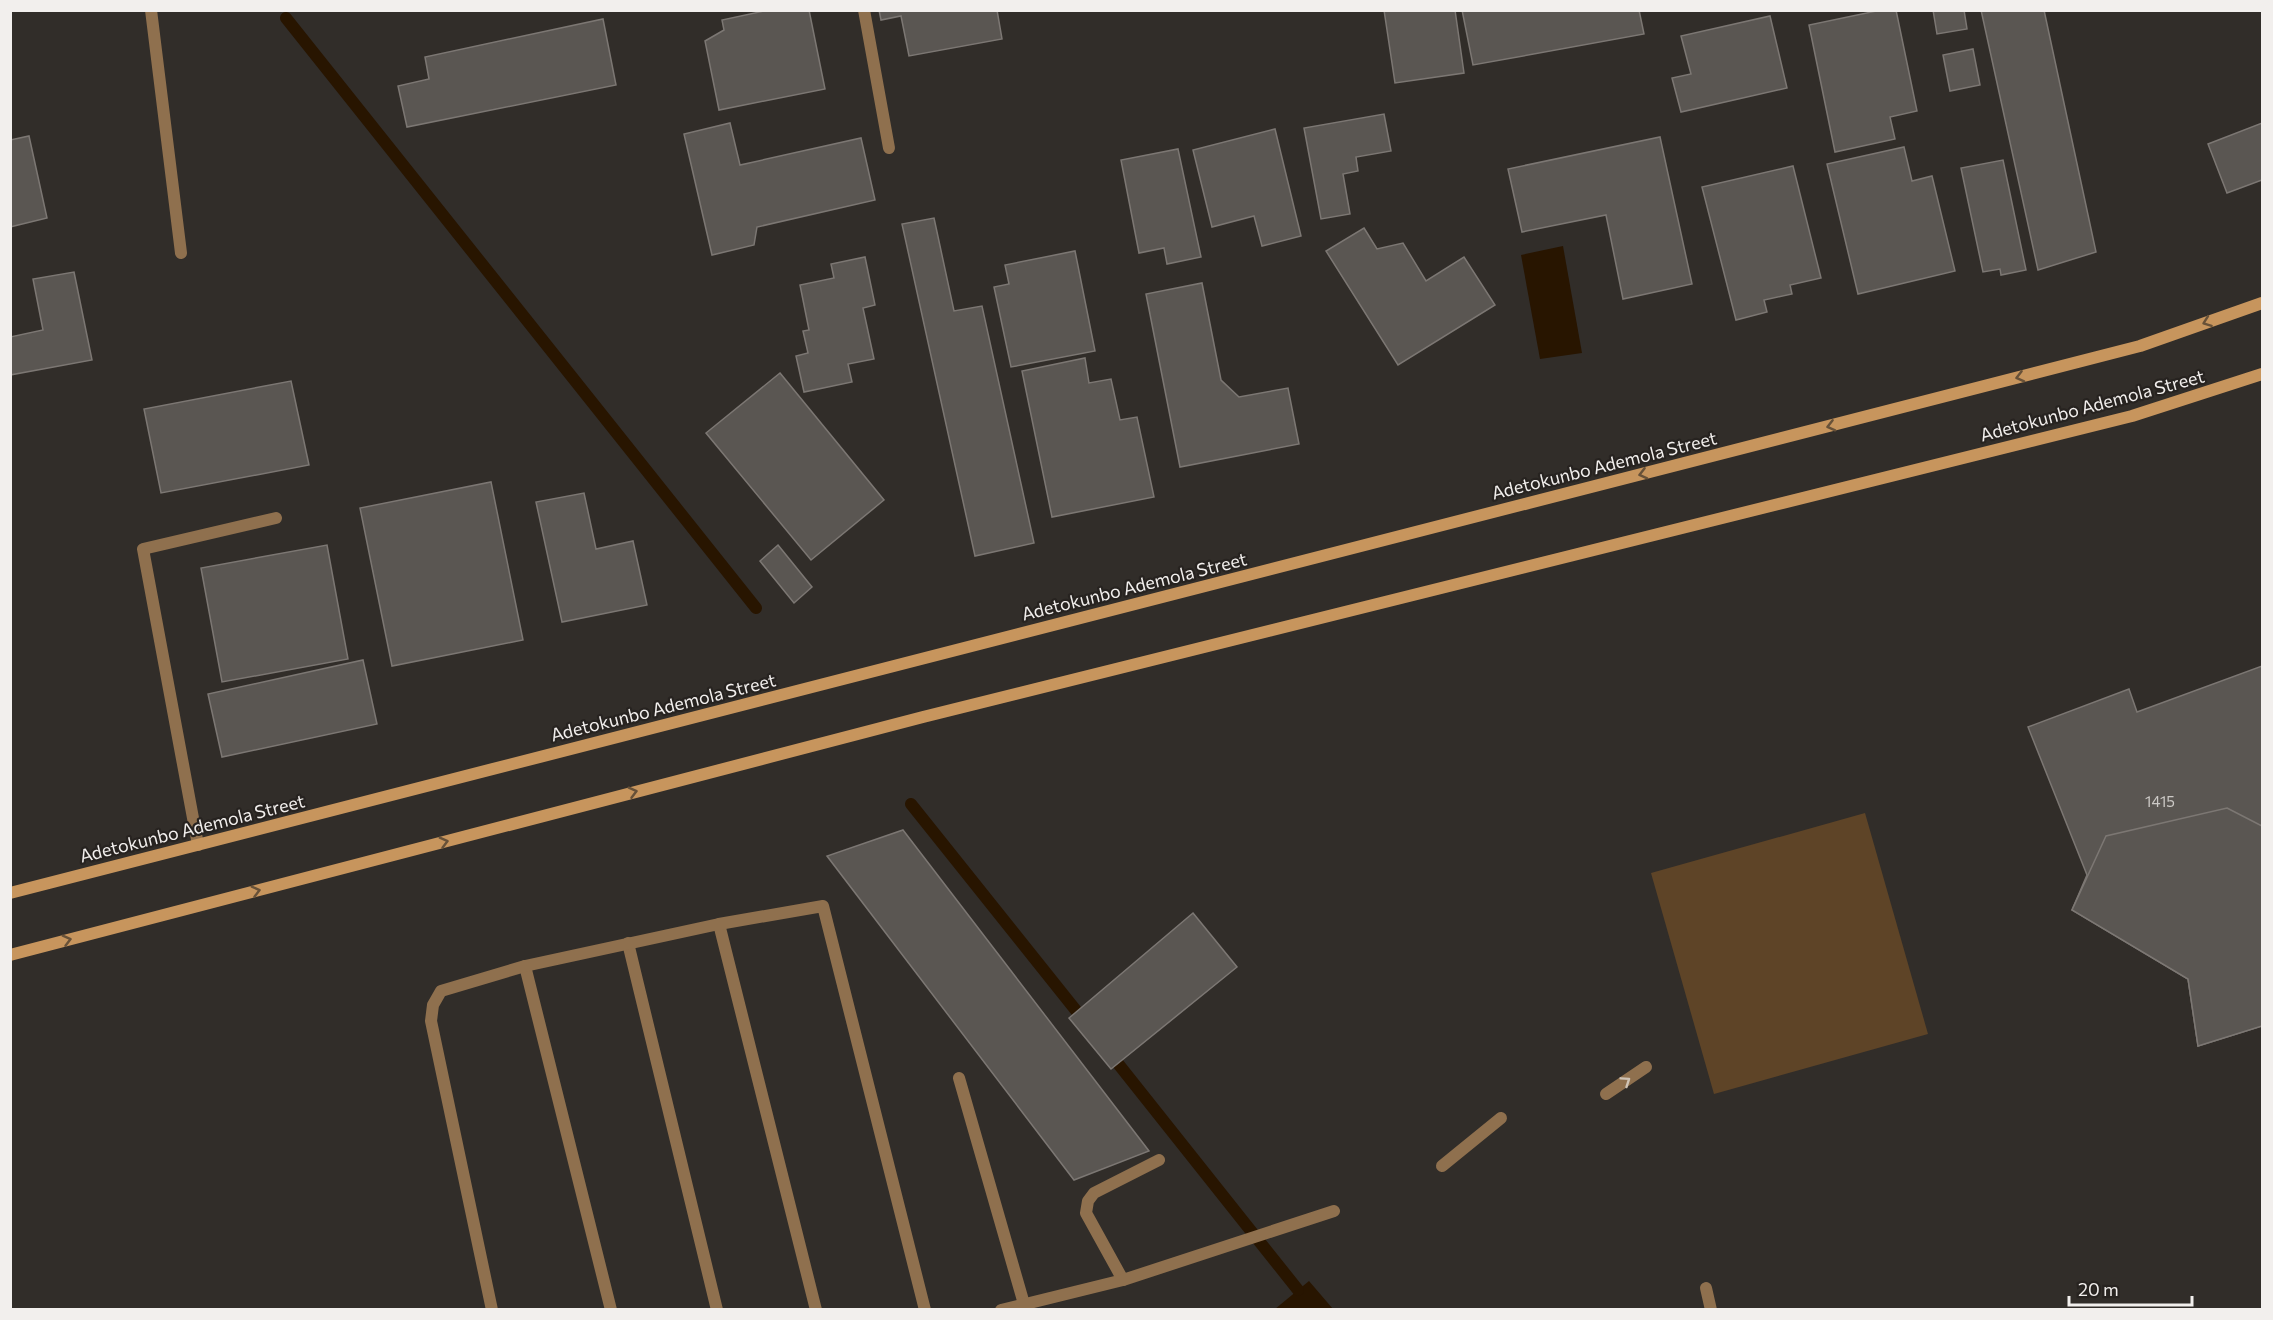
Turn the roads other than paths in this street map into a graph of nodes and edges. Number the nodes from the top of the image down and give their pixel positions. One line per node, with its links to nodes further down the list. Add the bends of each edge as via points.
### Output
1 (151, 10): 4 (lane)
2 (864, 10): 3 (lane)
3 (889, 148)
4 (181, 253)
5 (2262, 303): 8 (main road, Adetokunbo Ademola Street, one-way to 8, via 2140,346)
6 (2262, 374): 12 (main road, Adetokunbo Ademola Street, one-way to 6, via 878,728 2120,419)
7 (276, 518): 8 (lane, via 143,549)
8 (198, 845): 9 (main road, Adetokunbo Ademola Street)
9 (10, 893)
10 (719, 924): 11 (lane); 27 (lane); 28 (lane, via 823,906)
11 (628, 944): 13 (lane); 26 (lane)
12 (10, 955)
13 (525, 966): 24 (lane, via 441,991 433,1005 431,1021); 25 (lane)
14 (1646, 1067): 16 (lane, one-way to 14)
15 (959, 1078): 23 (lane)
16 (1606, 1094)
17 (1501, 1118): 19 (lane)
18 (1158, 1160): 21 (lane, via 1094,1193 1089,1201 1086,1213)
19 (1442, 1166)
20 (1334, 1211): 21 (lane)
21 (1123, 1280): 23 (lane)
22 (1706, 1288): 30 (lane)
23 (1024, 1304): 29 (lane)
24 (492, 1310)
25 (611, 1310)
26 (717, 1310)
27 (816, 1310)
28 (925, 1310)
29 (1001, 1310)
30 (1711, 1310)

